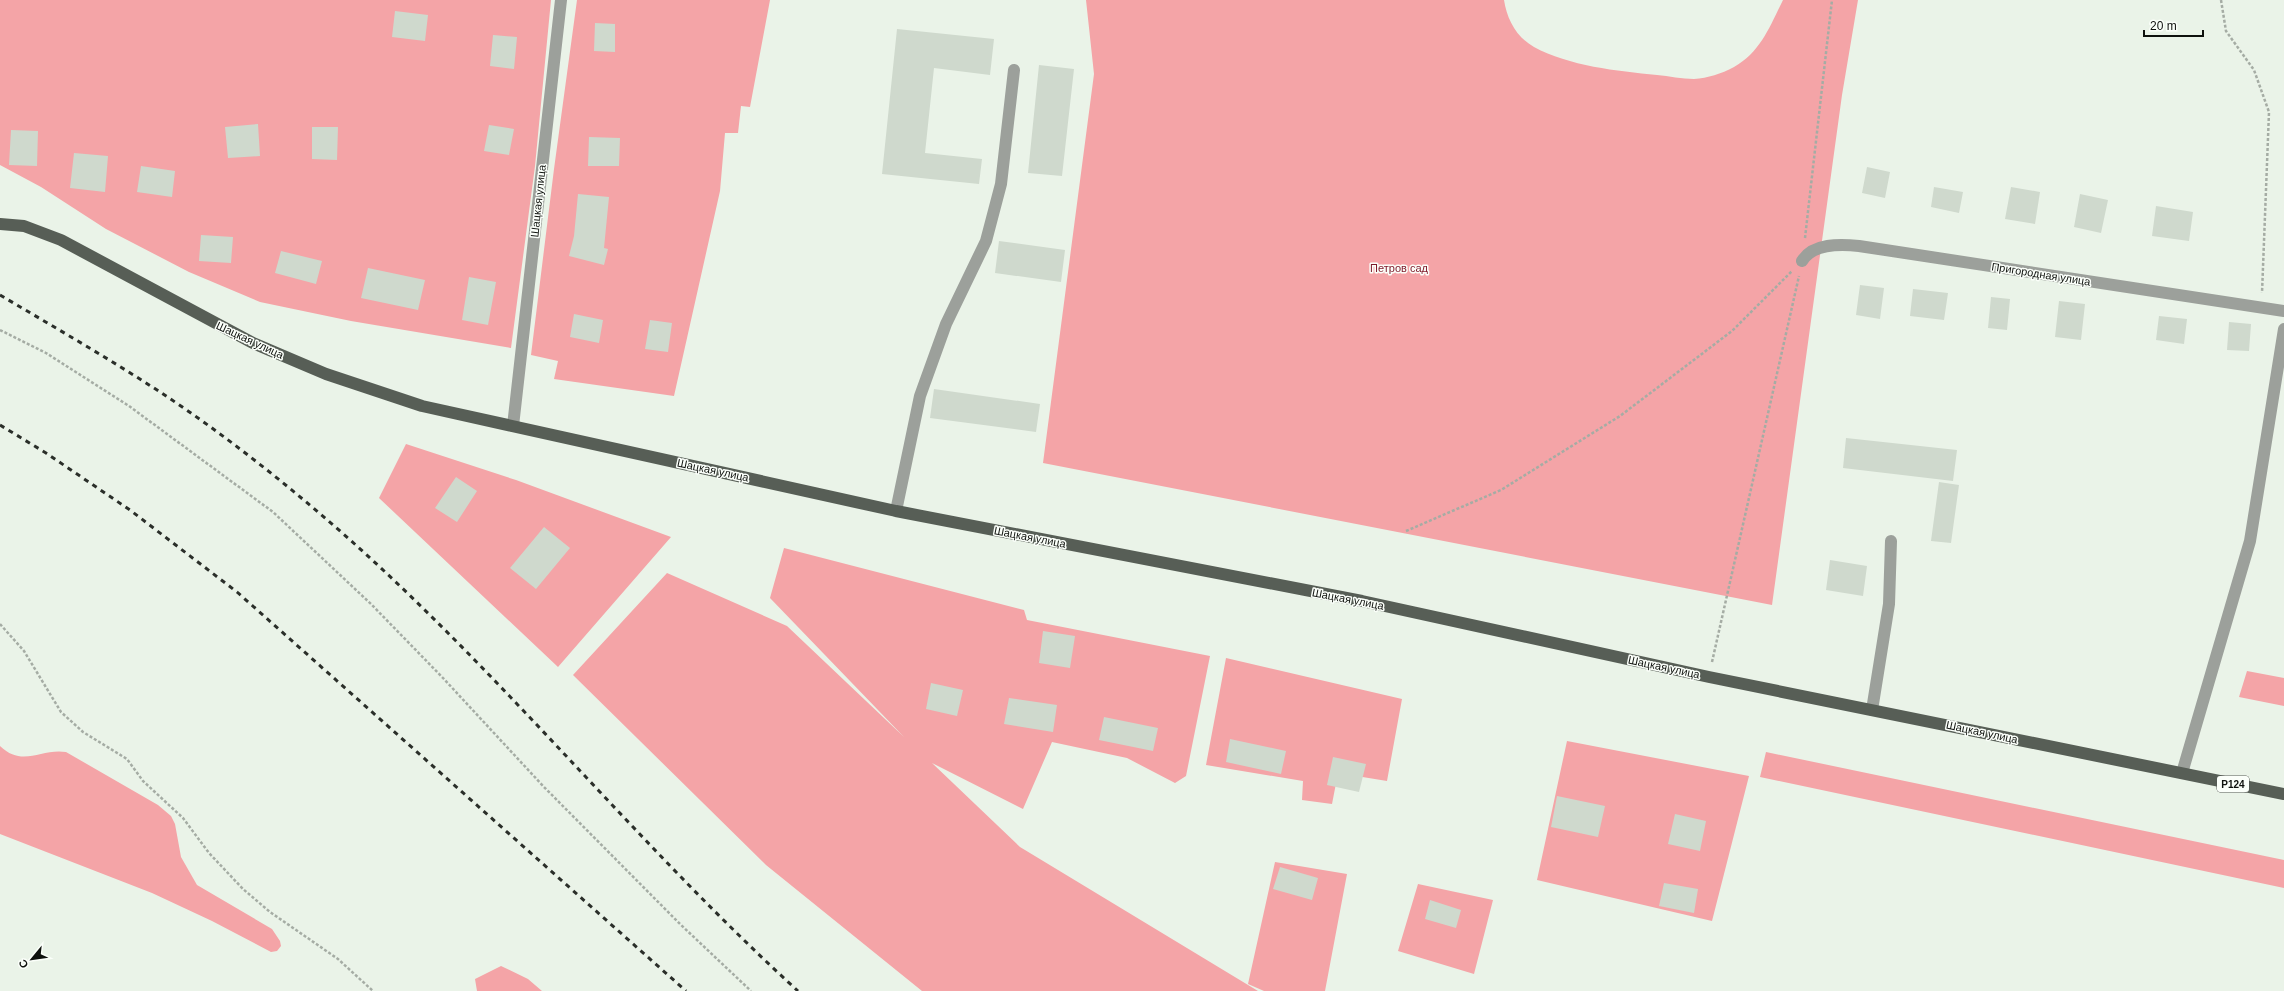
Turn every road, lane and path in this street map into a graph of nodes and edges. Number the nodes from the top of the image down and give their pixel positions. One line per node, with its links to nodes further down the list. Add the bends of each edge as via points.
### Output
1 (561, 0): 11 (street, Шацкая улица)
2 (1832, 0): 6 (path)
3 (2221, 0): 7 (path, via 2226,31 2254,70 2269,112)
4 (1014, 70): 12 (street, via 1001,184 986,241 946,324 920,396)
5 (0, 224): 11 (main road, Шацкая улица, via 24,226 61,240 246,339 326,374 422,406)
6 (1802, 261): 7 (street, Пригородная улица, via 1807,253 1843,244); 13 (path, via 1732,331 1620,416 1501,490); 16 (path)
7 (2262, 307): 8 (street, Пригородная улица)
8 (2284, 311)
9 (2284, 329): 18 (street, via 2250,541)
10 (0, 330): 21 (path, via 46,353 130,406 273,512 371,604 544,787 680,924)
11 (513, 426): 12 (main road, Шацкая улица)
12 (896, 511): 16 (main road, Шацкая улица, via 1362,601)
13 (1406, 531)
14 (1891, 540): 17 (street, via 1889,604)
15 (0, 624): 20 (path, via 24,651 61,712 83,732 127,759 143,781 183,818 209,853 242,888 270,912 338,959)
16 (1709, 677): 17 (main road, Шацкая улица)
17 (1872, 710): 18 (main road, Шацкая улица)
18 (2182, 773): 19 (main road, Р124)
19 (2284, 794)
20 (373, 991)
21 (751, 991)

